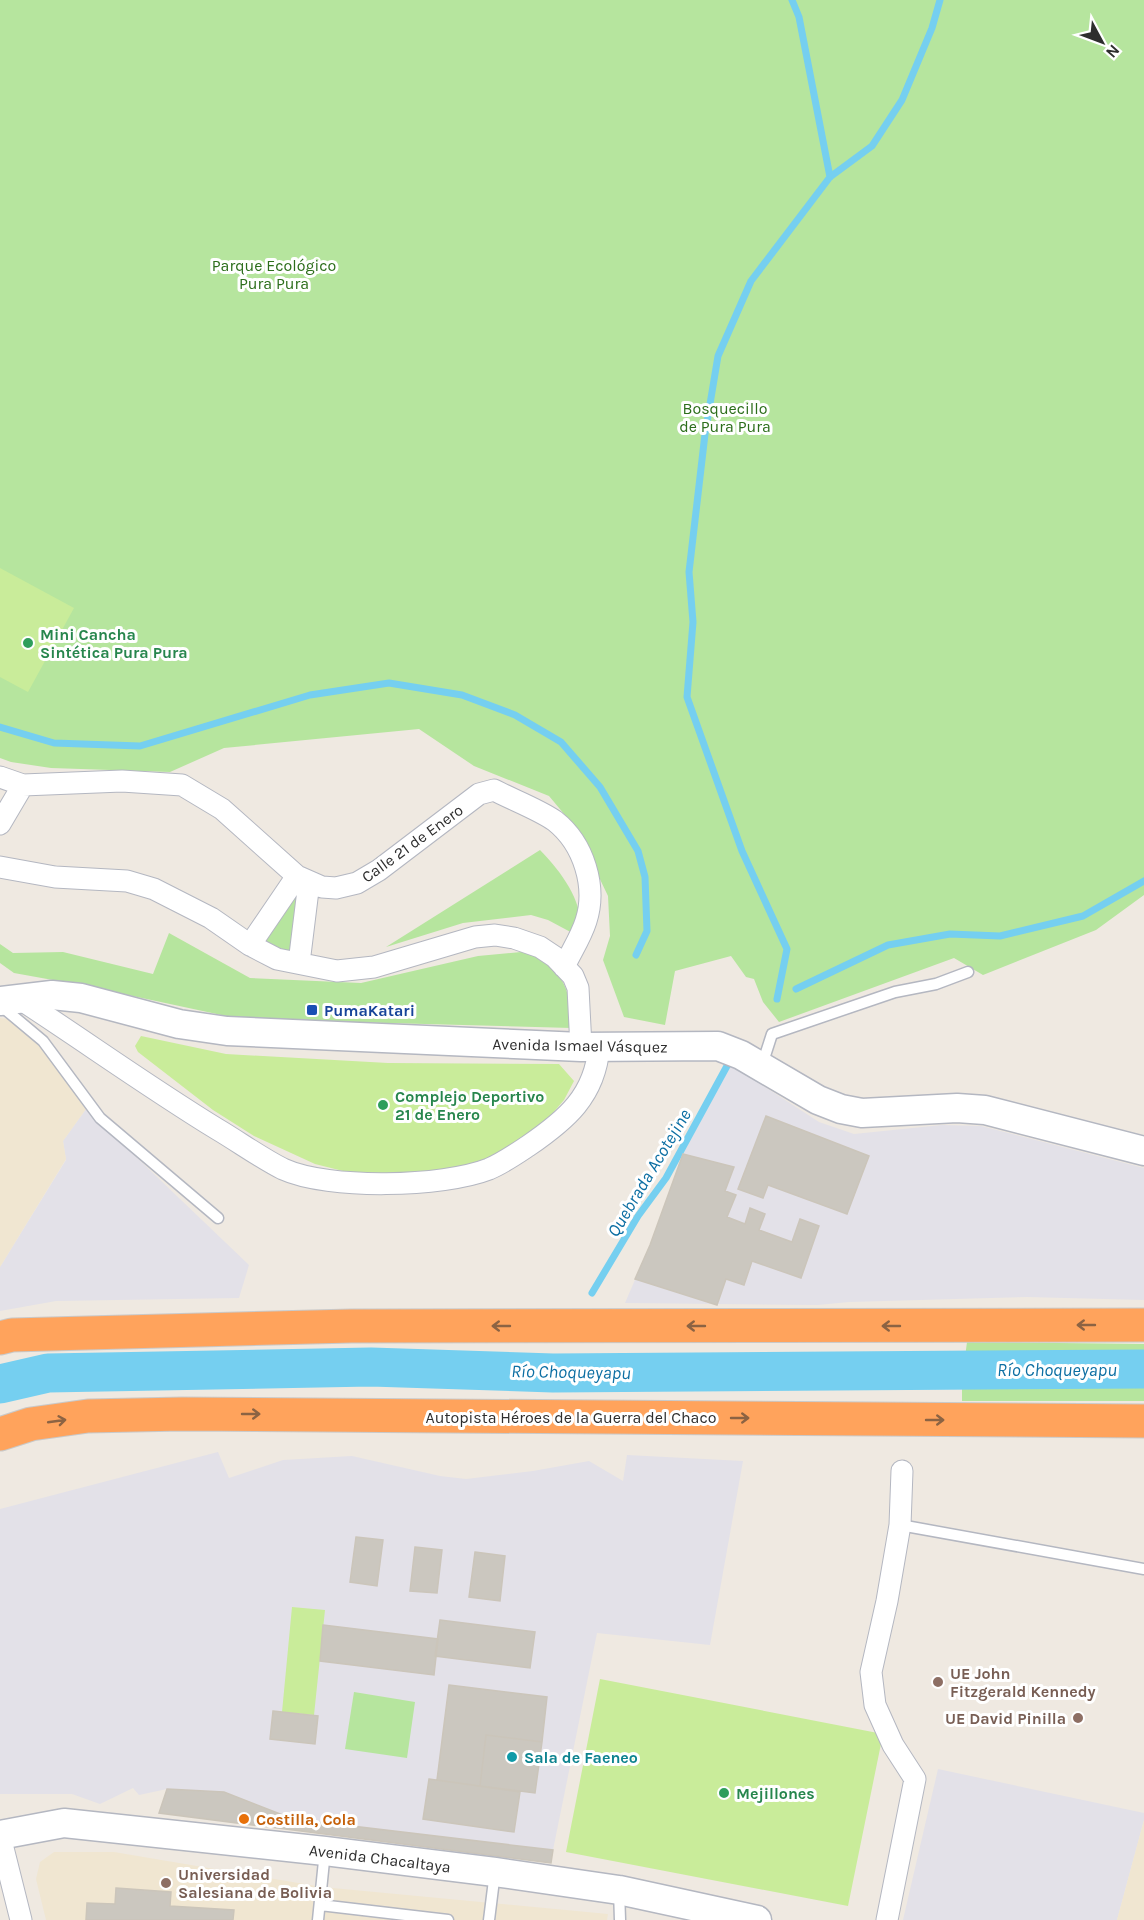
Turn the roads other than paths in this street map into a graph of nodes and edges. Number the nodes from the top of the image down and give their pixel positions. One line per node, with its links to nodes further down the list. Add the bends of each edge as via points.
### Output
1 (0, 777): 2 (street)
2 (23, 785): 3 (street); 5 (street, via 122,781 182,785 222,809)
3 (0, 824)
4 (0, 867): 6 (street, via 55,877 127,881 153,889 211,918)
5 (303, 879): 6 (street); 7 (street); 8 (street, Calle 21 de Enero, via 322,887 357,883 479,794 494,790 554,820 581,856 590,898 586,921)
6 (250, 945): 7 (street)
7 (299, 963): 8 (street, via 337,970 374,967 474,937 495,935 540,947)
8 (564, 967): 11 (street, via 578,988)
9 (968, 972): 12 (lane, via 772,1034)
10 (7, 1002): 11 (main road, Avenida Ismael Vásquez, via 52,995 81,998 179,1024 227,1031); 11 (street, via 284,1169 363,1183 447,1180 507,1160 556,1126 588,1089 597,1067); 14 (lane, via 43,1041 100,1118)
11 (590, 1047): 12 (main road, Avenida Ismael Vásquez, via 718,1046)
12 (761, 1068): 13 (main road, Avenida Ismael Vásquez, via 842,1109 862,1113 985,1110)
13 (1144, 1150)
14 (218, 1218)
15 (1144, 1325): 16 (highway, one-way to 16, via 351,1326)
16 (0, 1338)
17 (1144, 1421): 18 (highway, Autopista Héroes de la Guerra del Chaco, one-way to 17, via 32,1424 88,1416 182,1414)
18 (0, 1434)
19 (902, 1472): 20 (street)
20 (900, 1525): 21 (lane); 33 (street, via 871,1672 875,1705 893,1745 915,1779)
21 (1144, 1569)
22 (0, 1836): 23 (main road, Avenida Chacaltaya, via 64,1823); 27 (street)
23 (325, 1851): 24 (main road, Avenida Chacaltaya); 26 (lane)
24 (495, 1872): 25 (main road, Avenida Chacaltaya); 30 (lane)
25 (620, 1890): 31 (lane); 32 (main road, Avenida Chacaltaya)
26 (320, 1905): 28 (lane); 29 (lane)
27 (21, 1920)
28 (318, 1920)
29 (448, 1920)
30 (489, 1920)
31 (620, 1920)
32 (757, 1920)
33 (887, 1920)

